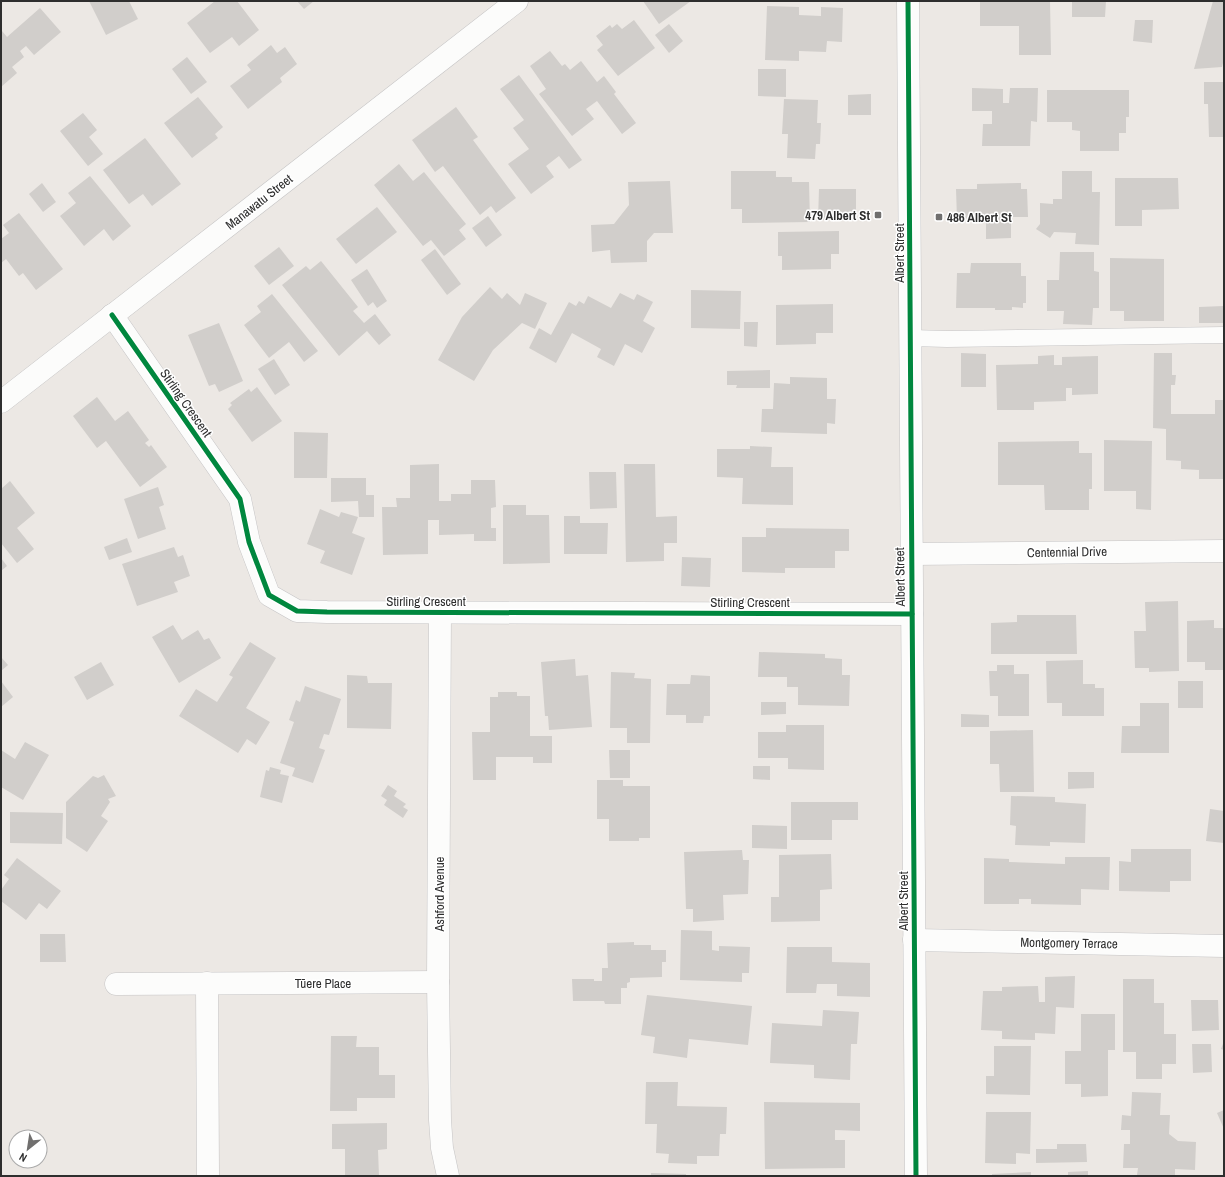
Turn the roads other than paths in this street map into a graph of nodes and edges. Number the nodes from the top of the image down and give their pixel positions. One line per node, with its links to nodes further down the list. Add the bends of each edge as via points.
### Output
1 (517, 1): 3 (street, Manawatu Street)
2 (908, 1): 5 (street, Albert Street)
3 (112, 315): 6 (street, Manawatu Street); 9 (street, Stirling Crescent, via 240,499 249,542 269,595 297,611)
4 (1224, 335): 5 (lane)
5 (911, 338): 8 (street, Albert Street)
6 (1, 402)
7 (1224, 551): 8 (street, Centennial Drive)
8 (911, 554): 10 (street, Albert Street)
9 (440, 612): 10 (street, Stirling Crescent); 13 (street, Ashford Avenue)
10 (912, 614): 11 (street, Albert Street)
11 (914, 940): 12 (street, Montgomery Terrace); 18 (street, Albert Street)
12 (1224, 946)
13 (438, 982): 15 (street, Tūere Place); 17 (street, Ashford Avenue, via 440,1120)
14 (116, 984): 15 (street, Tūere Place)
15 (207, 984): 16 (street)
16 (208, 1176)
17 (448, 1176)
18 (916, 1176)

